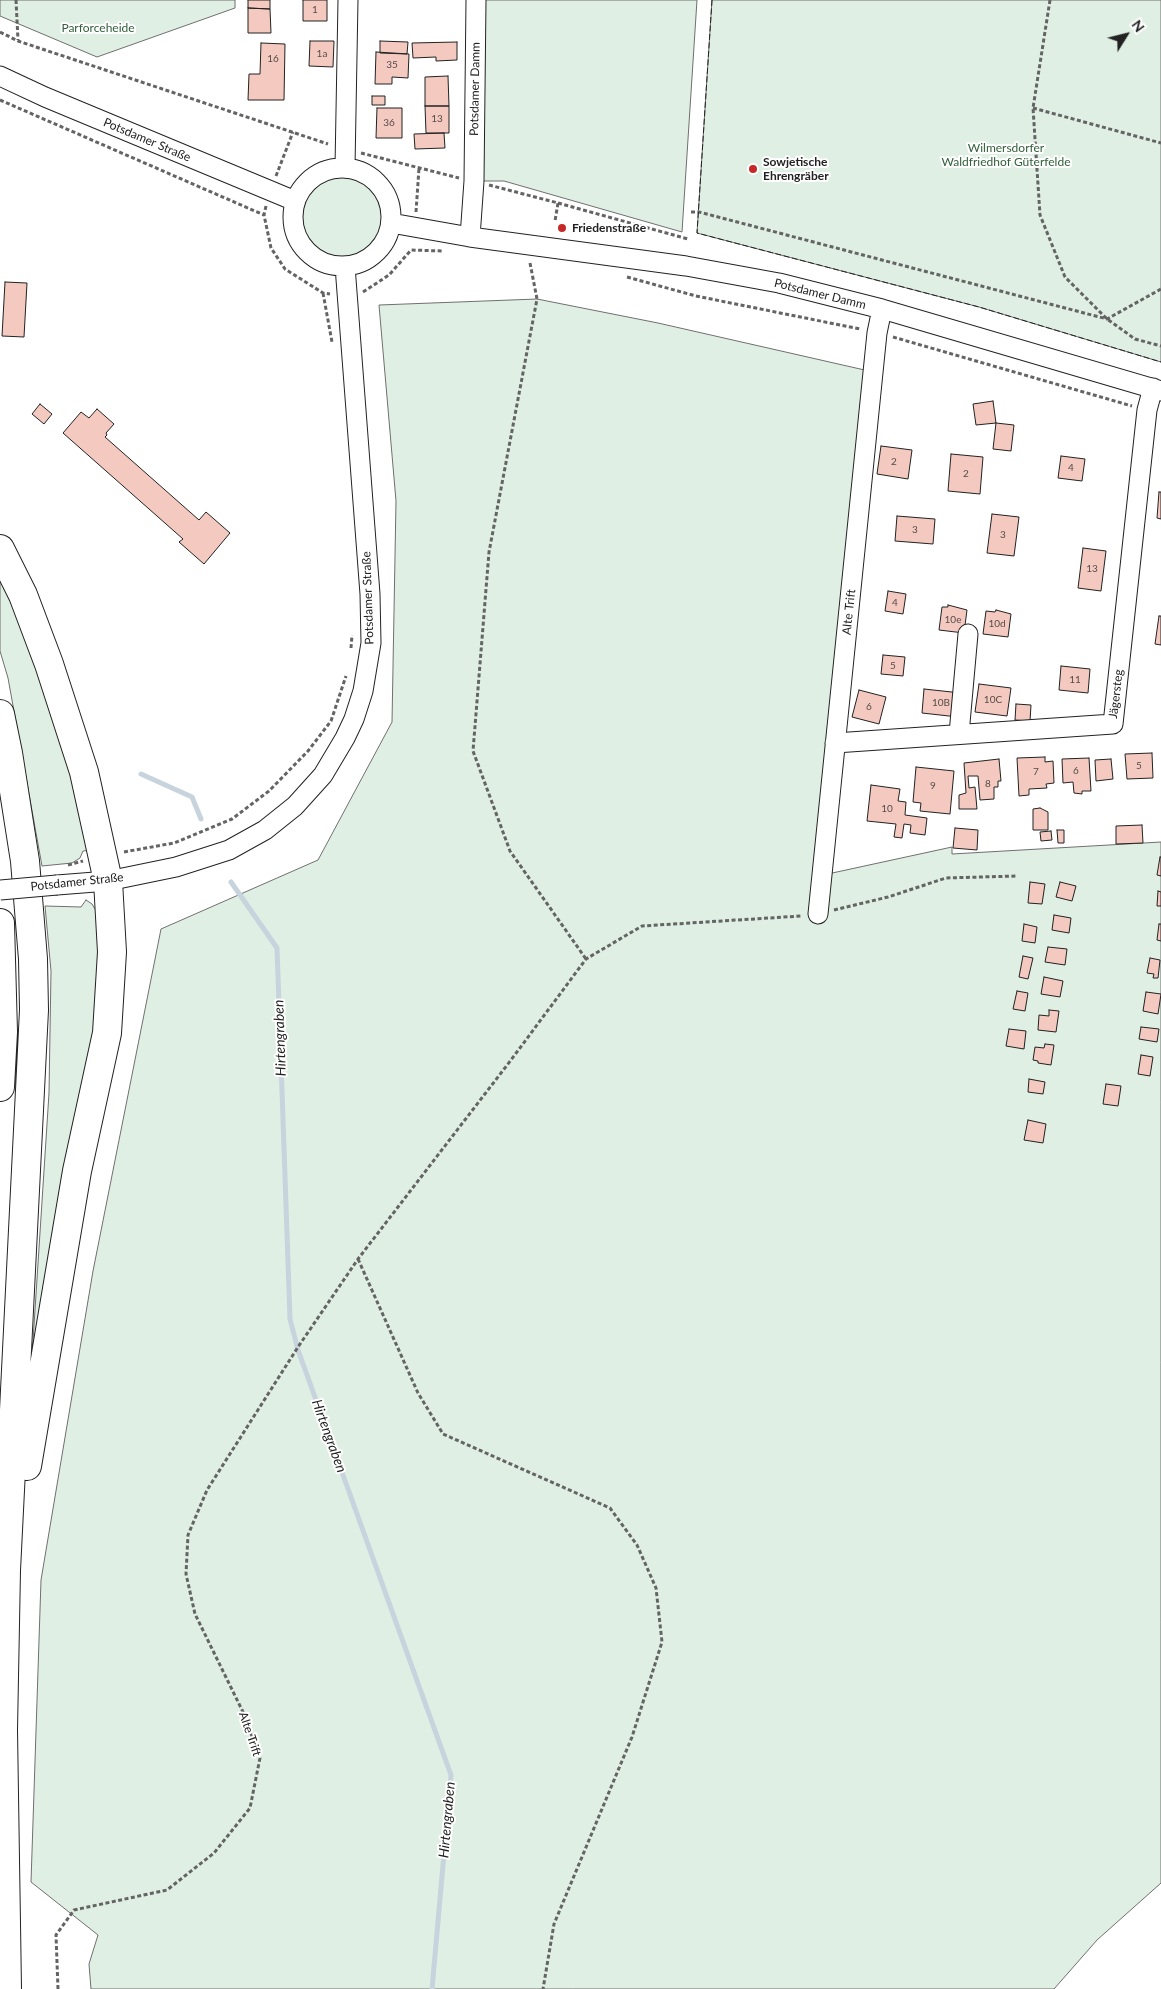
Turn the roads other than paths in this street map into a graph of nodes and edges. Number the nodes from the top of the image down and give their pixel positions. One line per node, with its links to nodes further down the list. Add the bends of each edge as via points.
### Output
1 (348, 0): 4 (street)
2 (476, 0): 7 (street, Potsdamer Damm, via 474,181)
3 (0, 76): 5 (street, Potsdamer Straße)
4 (345, 158): 5 (street, via 314,175 302,186); 6 (street, via 374,179 385,192)
5 (294, 201): 8 (street, via 292,217 302,247 314,258)
6 (391, 224): 7 (street, Potsdamer Damm); 8 (street, via 380,248 358,264)
7 (470, 237): 9 (street, Potsdamer Damm, via 730,273)
8 (345, 266): 16 (street, Potsdamer Straße, via 371,643 354,719 323,775 294,806 265,830 229,850 176,868)
9 (882, 310): 10 (street, Potsdamer Damm); 15 (street, Alte Trift)
10 (1157, 390): 14 (street, Jägersteg, via 1147,410 1113,724)
11 (0, 549): 16 (highway, via 23,595 49,664 84,772)
12 (968, 634): 14 (street)
13 (0, 714): 21 (highway, via 25,861 34,1010)
14 (959, 734): 15 (street, Jägersteg)
15 (835, 743): 18 (street, Alte Trift)
16 (106, 868): 17 (street, Potsdamer Straße, bridge, via 57,885); 21 (highway, via 112,952 107,1033 77,1170 21,1505)
17 (0, 890)
18 (818, 914)
19 (0, 923): 20 (highway, via 3,1032)
20 (0, 1087)
21 (6, 1570): 22 (highway, via 3,1730)
22 (7, 1989)

